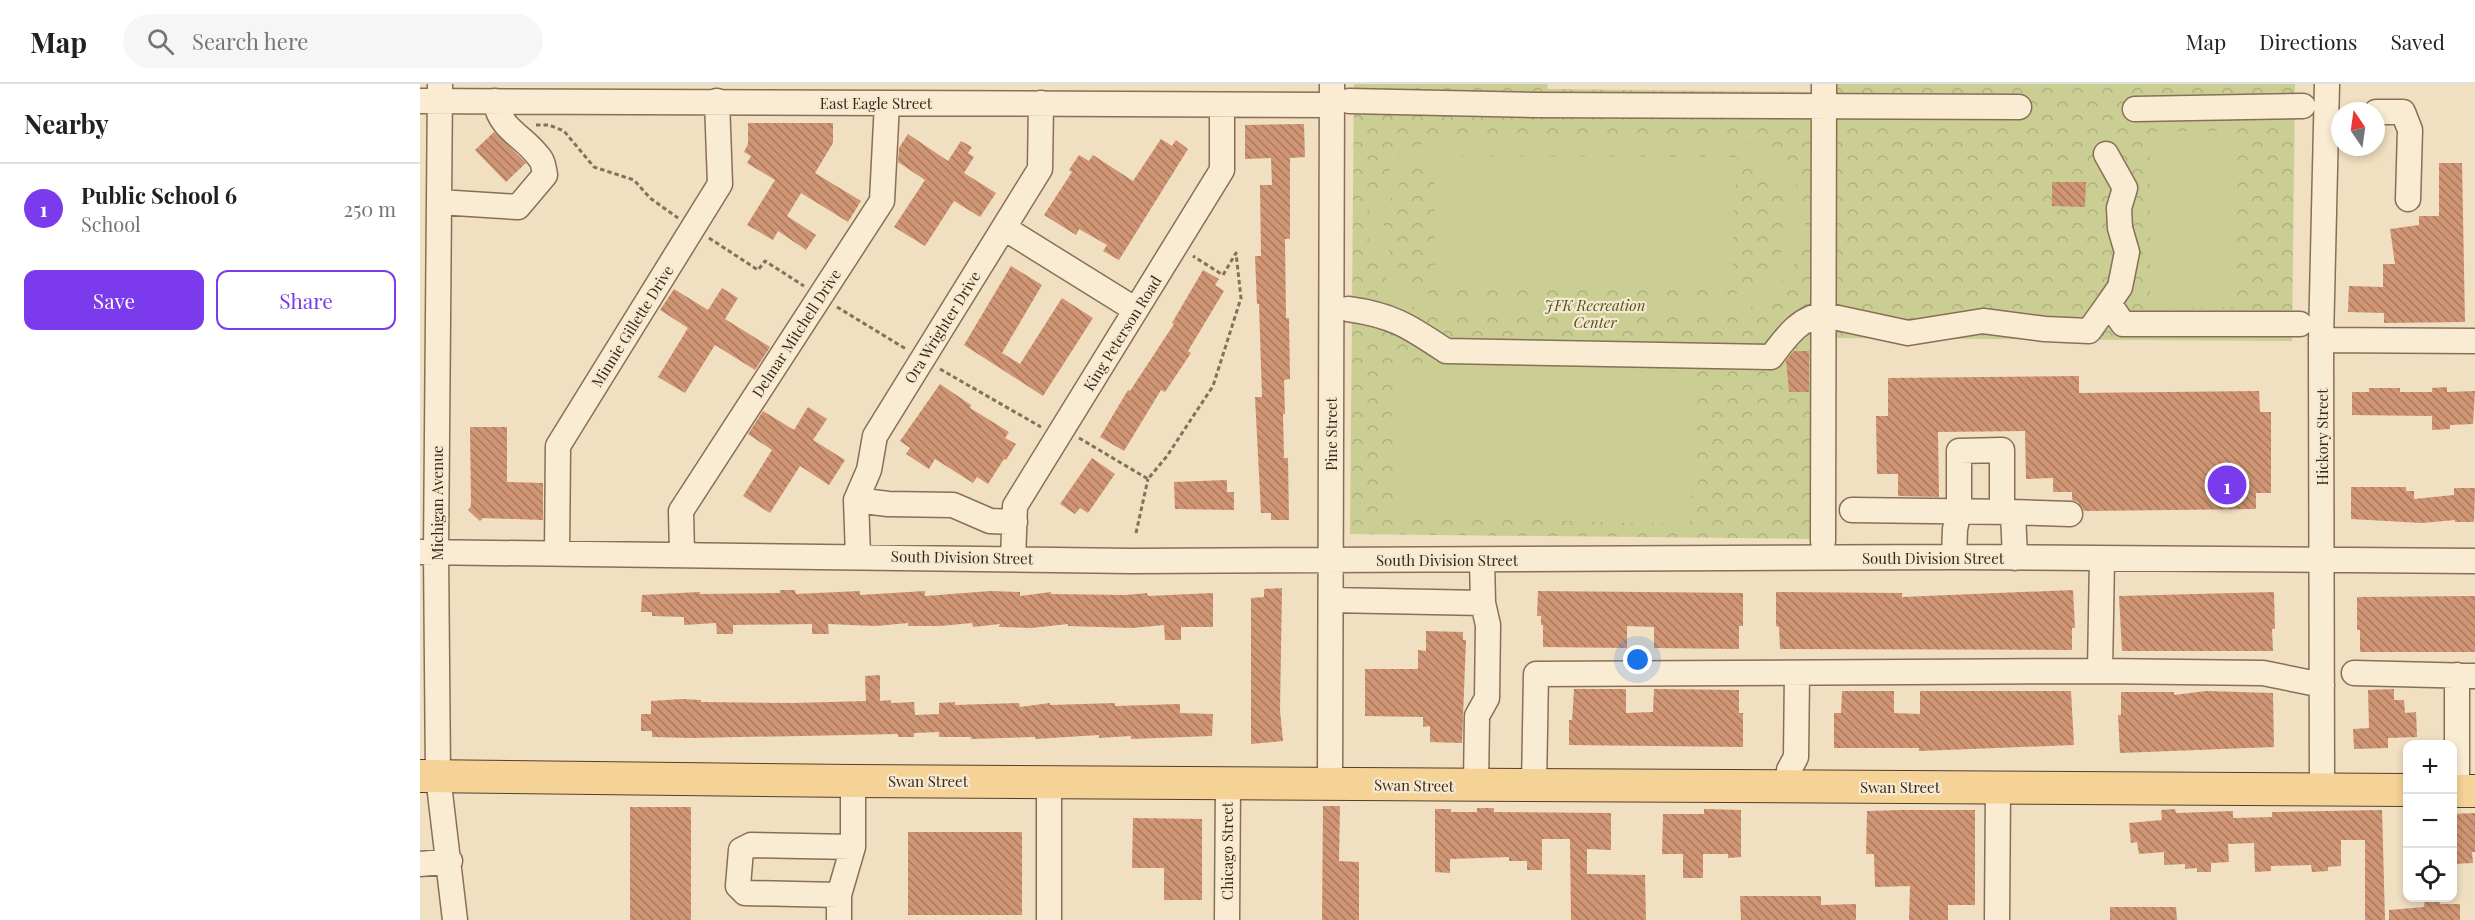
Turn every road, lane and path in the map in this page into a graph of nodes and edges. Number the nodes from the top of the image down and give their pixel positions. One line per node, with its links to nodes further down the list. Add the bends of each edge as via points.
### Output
1 (2327, 84): 15 (street, Hickory Street)
2 (842, 93): 9 (street, East Eagle Street); 10 (street, East Eagle Street)
3 (1077, 94): 11 (street, East Eagle Street); 12 (street, East Eagle Street)
4 (1541, 94): 6 (street, East Eagle Street); 7 (street, East Eagle Street)
5 (434, 95): 8 (street, East Eagle Street); 20 (street, Michigan Avenue)
6 (1824, 95): 13 (street, East Eagle Street); 29 (street)
7 (1338, 97): 12 (street, East Eagle Street); 58 (street, Pine Street)
8 (495, 101): 9 (street, East Eagle Street); 20 (street, via 503,123 541,158 545,175 518,207)
9 (717, 101): 21 (street, Minnie Gillette Drive, via 720,184)
10 (886, 103): 11 (street, East Eagle Street); 25 (street, Delmar Mitchell Drive, via 882,201)
11 (1041, 103): 22 (street, Ora Wrighter Drive, via 1040,170)
12 (1222, 105): 23 (street, King Peterson Road, via 1222,170)
13 (2019, 107)
14 (2134, 109): 15 (street)
15 (2325, 109): 34 (street, Hickory Street)
16 (2385, 112): 19 (street, via 2403,112 2410,130)
17 (538, 125): 21 (path, via 564,131 594,167 634,180 666,212)
18 (2106, 154): 26 (street, via 2125,188 2119,208 2127,252 2120,288)
19 (2408, 199)
20 (439, 202): 24 (street, Michigan Avenue)
21 (693, 228): 25 (path, via 758,270 765,261); 49 (street, Minnie Gillette Drive, via 558,446)
22 (1004, 228): 28 (street); 36 (street, Ora Wrighter Drive)
23 (1176, 245): 28 (street, King Peterson Road); 39 (path, via 1223,275 1236,253 1241,298 1213,386)
24 (429, 250): 33 (street, Michigan Avenue)
25 (820, 297): 36 (path); 50 (street, Delmar Mitchell Drive, via 681,511)
26 (2109, 303): 30 (street); 32 (street)
27 (1348, 309): 29 (street, via 1402,322 1446,351 1771,357 1804,322 1812,316)
28 (1136, 310): 45 (street, King Peterson Road, via 1015,506)
29 (1824, 315): 32 (street, via 1908,333 1983,321); 47 (street)
30 (2123, 324): 31 (street); 32 (street)
31 (2300, 324)
32 (2089, 331)
33 (429, 336): 48 (street, Michigan Avenue)
34 (2321, 340): 35 (street); 57 (street, Hickory Street)
35 (2475, 341)
36 (922, 359): 37 (path); 40 (street, Ora Wrighter Drive, via 874,436 869,470)
37 (1045, 429)
38 (1070, 432): 39 (path)
39 (1148, 479): 46 (path)
40 (856, 500): 45 (street, via 953,505 980,518); 51 (street, Ora Wrighter Drive)
41 (1852, 510): 42 (street)
42 (1959, 511): 43 (street); 43 (street, via 1959,451 2002,450); 52 (street)
43 (2008, 512): 44 (street); 53 (street)
44 (2070, 514)
45 (1015, 522): 54 (street, King Peterson Road)
46 (1136, 533)
47 (1823, 541)
48 (428, 552): 49 (street, South Division Street); 62 (street, Michigan Avenue)
49 (556, 553): 50 (street, South Division Street)
50 (682, 555): 51 (street, South Division Street)
51 (858, 555): 54 (street, South Division Street)
52 (1954, 558): 53 (street, South Division Street); 56 (street, South Division Street)
53 (2015, 558): 55 (street, South Division Street)
54 (1013, 559): 58 (street, South Division Street)
55 (2102, 559): 57 (street, South Division Street); 63 (street)
56 (1482, 560): 58 (street, South Division Street); 61 (street)
57 (2323, 560): 59 (street, South Division Street); 67 (street, Hickory Street)
58 (1331, 561): 60 (street, Pine Street)
59 (2475, 561)
60 (1331, 600): 61 (street); 73 (street, Pine Street)
61 (1483, 603): 74 (street, via 1488,625 1487,699 1477,716)
62 (429, 664): 68 (street, Michigan Avenue)
63 (2100, 671): 64 (street); 67 (street, via 2263,673)
64 (1789, 673): 69 (street, via 1782,756); 75 (street, via 1536,674)
65 (2354, 673): 66 (street)
66 (2466, 675): 79 (street)
67 (2322, 685): 77 (street, Hickory Street)
68 (429, 776): 70 (main road, Swan Street); 81 (street, Michigan Avenue)
69 (1789, 778): 75 (main road, Swan Street); 76 (main road, Swan Street)
70 (853, 781): 71 (main road, Swan Street); 80 (street)
71 (1049, 782): 72 (main road, Swan Street); 86 (street)
72 (1228, 782): 73 (main road, Swan Street); 87 (street, Chicago Street)
73 (1330, 784): 74 (main road, Swan Street)
74 (1476, 785): 75 (main road, Swan Street)
75 (1534, 786)
76 (1998, 788): 77 (main road, Swan Street); 88 (street)
77 (2322, 789): 78 (main road, Swan Street)
78 (2403, 790)
79 (2461, 791)
80 (853, 847): 83 (street); 83 (street, via 751,845 741,850 738,886 745,893)
81 (450, 861): 82 (street); 84 (street, Michigan Avenue)
82 (420, 864)
83 (839, 895): 85 (street)
84 (455, 920)
85 (839, 920)
86 (1049, 920)
87 (1227, 920)
88 (1997, 920)

